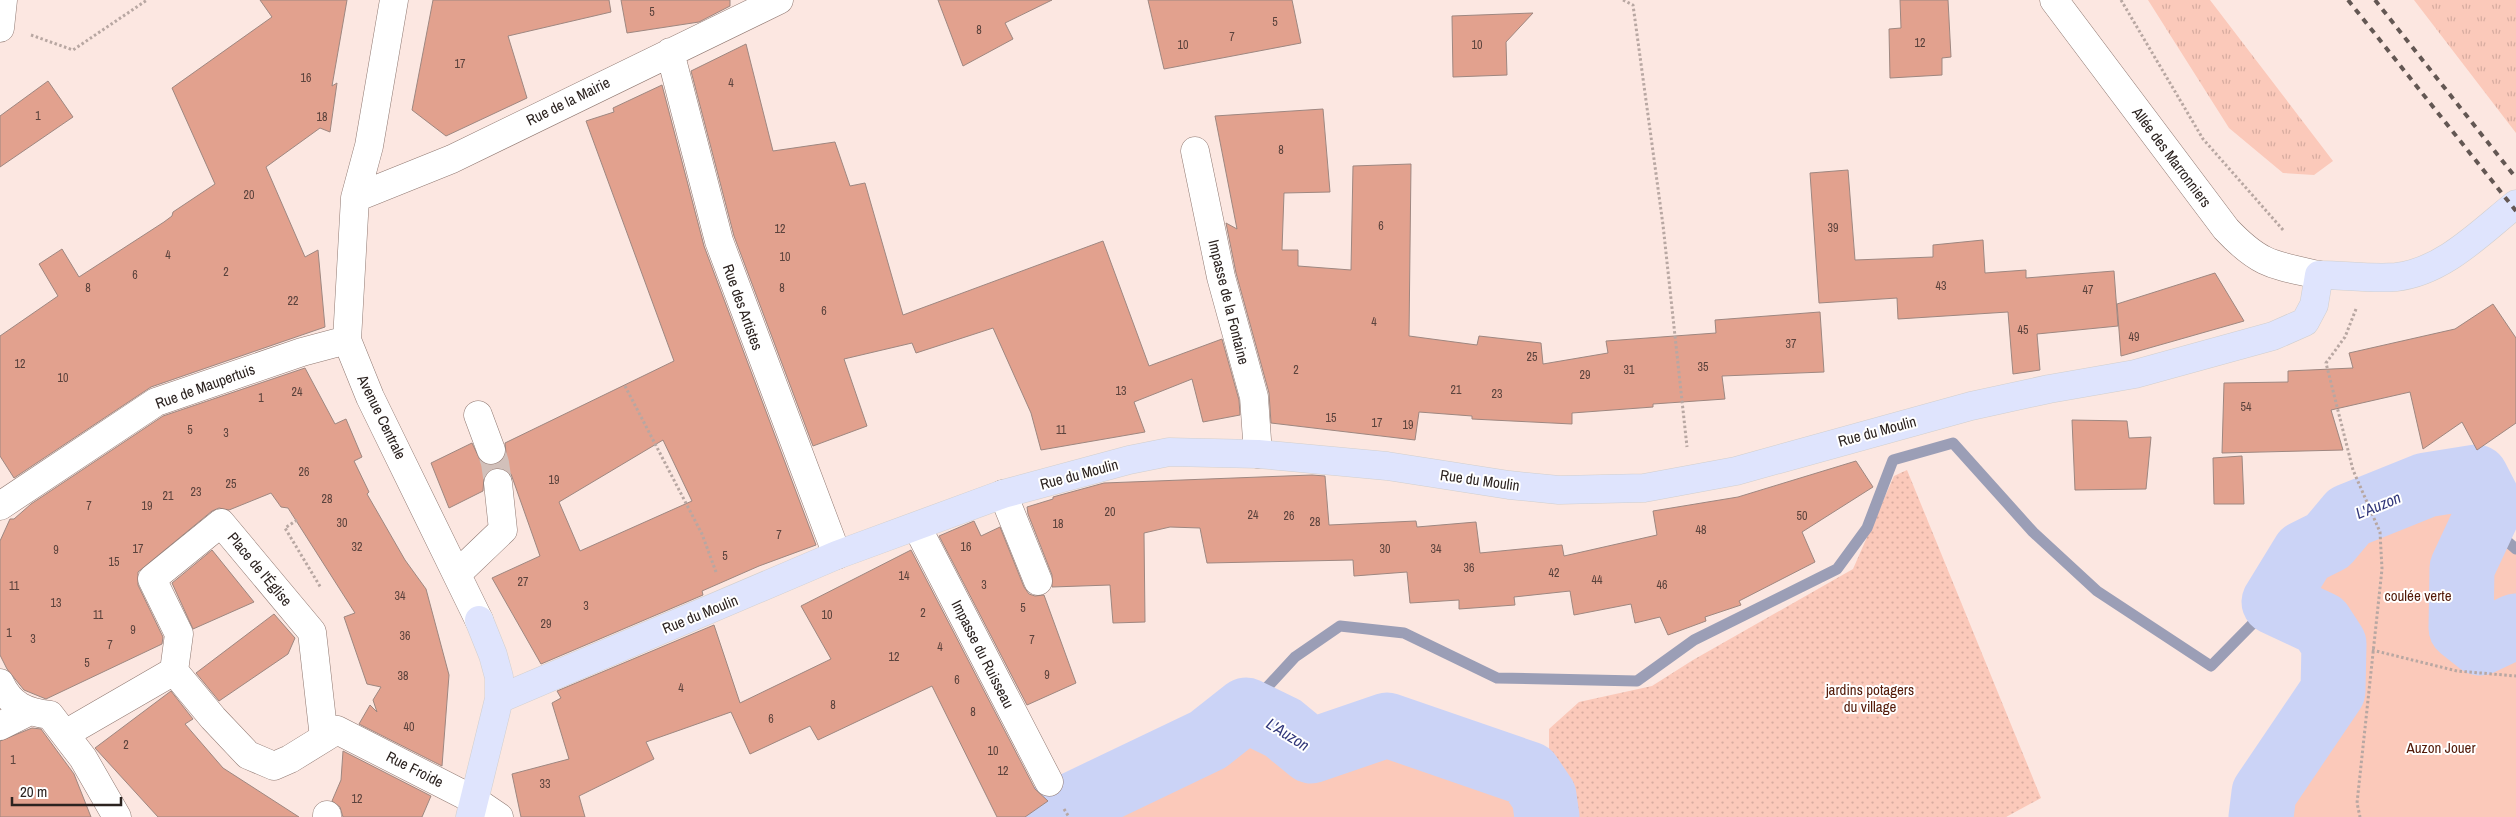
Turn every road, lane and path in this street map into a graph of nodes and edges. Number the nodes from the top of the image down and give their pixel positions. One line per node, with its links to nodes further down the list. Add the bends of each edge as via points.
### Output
1 (147, 0): 7 (path, via 73,50)
2 (394, 0): 10 (street, Avenue Centrale, via 369,146)
3 (779, 0): 8 (street, Rue de la Mairie)
4 (1623, 0): 21 (path, via 1633,5 1635,14 1663,225)
5 (2054, 0): 13 (street, Allée des Marronniers, via 2226,229 2247,251 2270,264)
6 (2121, 0): 12 (path, via 2203,139)
7 (2, 18)
8 (670, 52): 10 (street, Rue de la Mairie, via 452,158); 26 (street, Rue des Artistes, via 719,241)
9 (1195, 150): 20 (street, Impasse de la Fontaine, via 1221,277 1254,397)
10 (355, 198): 16 (street, Avenue Centrale)
11 (2516, 204): 14 (main road, via 2430,268 2396,276)
12 (2288, 235)
13 (2319, 275): 14 (main road); 21 (main road, Rue du Moulin, via 2314,305 2305,322 2273,336 2135,374 1972,406 1736,471)
14 (2355, 276): 15 (path); 15 (path)
15 (2355, 315): 31 (path, via 2345,337 2326,363 2353,470 2380,532 2382,569)
16 (347, 340): 24 (street, Rue de Maupertuis, via 156,402); 27 (street, Avenue Centrale, via 370,397)
17 (625, 386): 29 (path, via 702,534)
18 (478, 416): 19 (street)
19 (490, 450)
20 (1258, 454): 21 (main road, Rue du Moulin, via 1387,466 1559,490 1644,488); 23 (main road, Rue du Moulin, via 1169,452)
21 (1691, 480)
22 (498, 483): 27 (street, via 503,530)
23 (1003, 494): 25 (main road, Rue du Moulin); 28 (street)
24 (0, 506)
25 (917, 526): 26 (main road, Rue du Moulin); 40 (street, Impasse du Ruisseau)
26 (837, 555): 29 (main road, Rue du Moulin)
27 (457, 574): 30 (street, Avenue Centrale)
28 (1038, 581)
29 (729, 603): 35 (main road, Rue du Moulin)
30 (479, 620): 35 (main road, Avenue Centrale, via 494,655)
31 (2372, 650): 33 (path, via 2457,671); 44 (path, via 2357,803)
32 (174, 671): 38 (street); 39 (street, via 248,755 274,766); 39 (street, Place de l'Église, via 179,634 152,579 221,523 312,632)
33 (2516, 676)
34 (0, 683): 36 (street, via 6,696)
35 (500, 698): 41 (main road, Avenue Centrale)
36 (28, 712): 37 (street); 38 (street, via 50,715)
37 (0, 726)
38 (65, 734): 42 (street, via 83,758)
39 (324, 738): 41 (street, Rue Froide, via 338,730)
40 (1049, 782)
41 (472, 808): 43 (street, Rue Froide)
42 (117, 817)
43 (499, 817)
44 (2360, 817)

